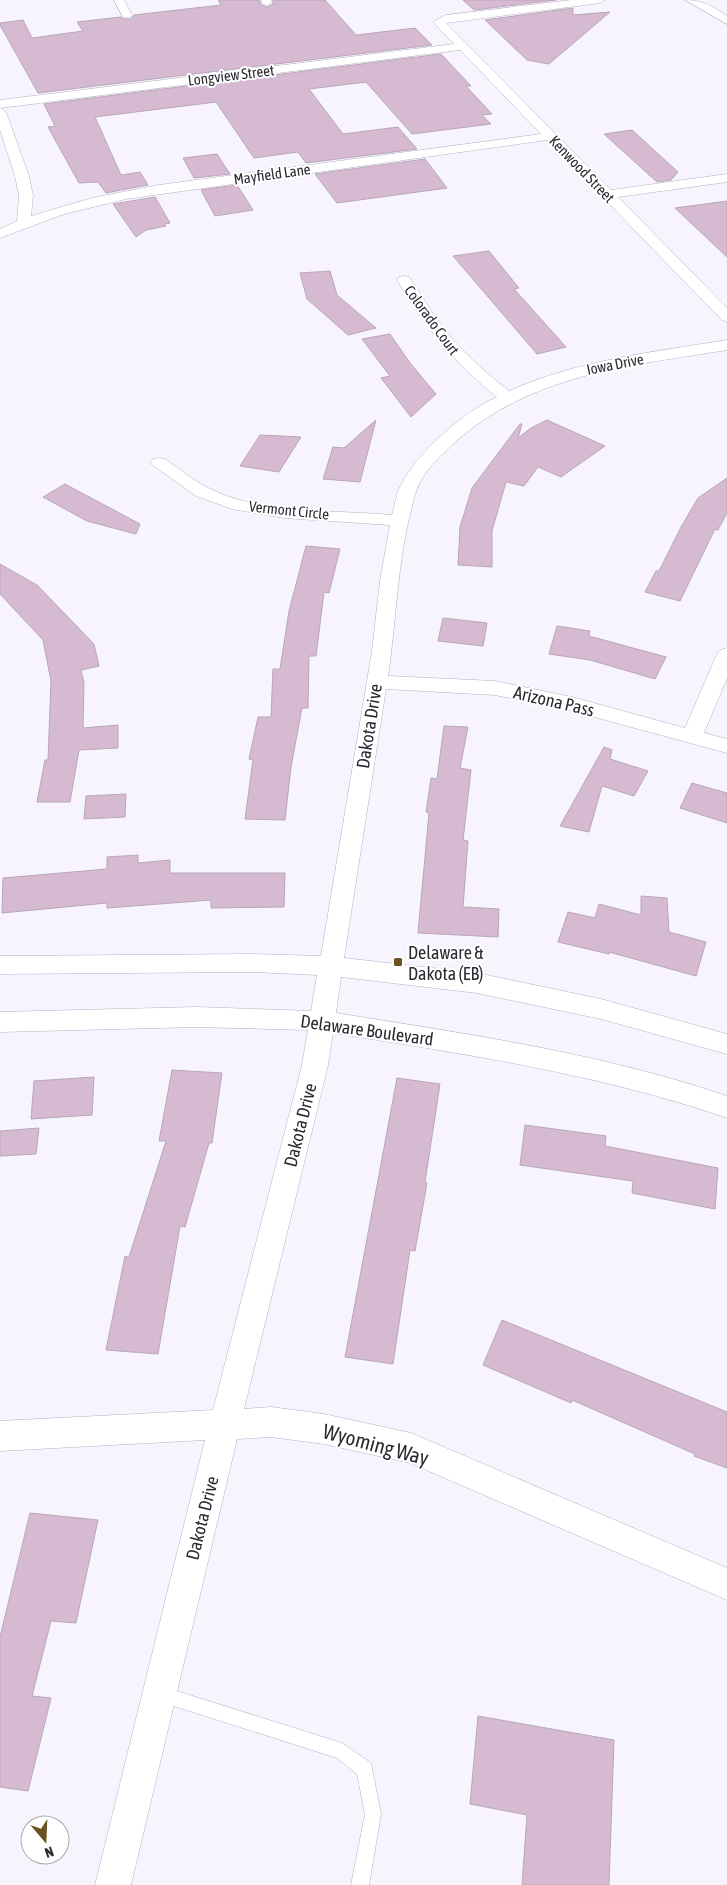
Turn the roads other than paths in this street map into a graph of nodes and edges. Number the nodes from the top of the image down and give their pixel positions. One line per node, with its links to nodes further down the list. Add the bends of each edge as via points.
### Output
1 (118, 0): 4 (street)
2 (600, 0): 6 (street, Kenwood Street, via 441,20 441,26)
3 (690, 0): 5 (street)
4 (127, 15)
5 (727, 21)
6 (462, 47): 7 (street, Longview Street); 9 (street, Kenwood Street)
7 (0, 104)
8 (0, 112): 10 (street)
9 (550, 136): 12 (street, Kenwood Street); 13 (street, Mayfield Lane, via 184,187 91,203)
10 (6, 144): 13 (street, via 22,176 26,196)
11 (727, 178): 12 (street)
12 (606, 195): 16 (street, Kenwood Street)
13 (24, 224): 14 (street, Mayfield Lane)
14 (0, 234)
15 (404, 280): 18 (street, Colorado Court, via 430,322 458,356)
16 (727, 317)
17 (727, 345): 18 (street, Iowa Drive, via 568,374)
18 (508, 398): 20 (street, Dakota Drive, via 453,432 430,457 409,487)
19 (159, 463): 20 (street, Vermont Circle, via 203,493 218,499 268,510)
20 (400, 521): 22 (street, Dakota Drive)
21 (727, 654): 23 (street)
22 (376, 682): 23 (street, Arizona Pass, via 496,688 572,704); 26 (street, Dakota Drive)
23 (692, 736): 24 (street, Arizona Pass)
24 (727, 746)
25 (0, 965): 26 (street)
26 (330, 966): 27 (street, Dakota Drive); 29 (street, via 477,983 601,1009)
27 (322, 1021): 28 (street, Delaware Boulevard, via 196,1017); 30 (street, Delaware Boulevard, via 499,1049 682,1092); 31 (street, Dakota Drive, via 315,1065)
28 (0, 1022)
29 (727, 1044)
30 (727, 1107)
31 (226, 1424): 32 (street, Wyoming Way); 33 (street, Wyoming Way, via 280,1423 411,1448); 34 (street, Dakota Drive)
32 (0, 1436)
33 (727, 1584)
34 (159, 1693): 35 (street, Dakota Drive); 36 (lane, via 342,1751 365,1769 372,1814)
35 (114, 1885)
36 (360, 1885)

